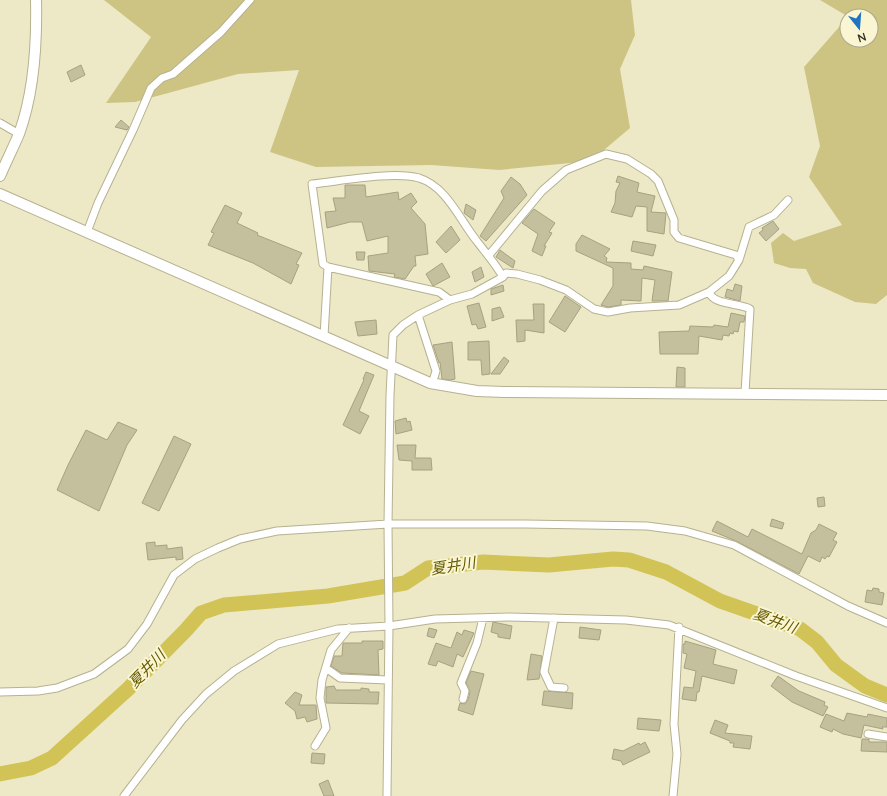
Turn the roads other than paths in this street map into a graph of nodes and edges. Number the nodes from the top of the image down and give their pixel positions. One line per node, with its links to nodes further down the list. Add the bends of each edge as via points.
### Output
1 (36, 0): 4 (street, via 31,80)
2 (250, 0): 8 (street, via 215,38 173,74 162,78 151,88)
3 (0, 123): 4 (street)
4 (19, 134): 5 (street)
5 (0, 176)
6 (0, 194): 8 (street)
7 (788, 200): 10 (street, via 774,215 748,227)
8 (87, 232): 16 (street)
9 (489, 255): 10 (street, via 542,191 566,170 606,154 626,159 658,181 674,220 674,232 679,238 736,255); 11 (street, via 439,190 428,182 403,175 312,184 323,264); 12 (street)
10 (739, 260): 13 (street, via 729,276)
11 (328, 267): 14 (street, via 440,292); 16 (street)
12 (503, 277): 13 (street, via 506,273 540,280 566,290 594,309 608,312 679,305); 14 (street, via 472,294)
13 (709, 292): 19 (street, via 716,300 750,309)
14 (450, 300): 15 (street)
15 (418, 315): 17 (street, via 393,335); 18 (street, via 436,371)
16 (324, 336): 17 (street)
17 (392, 366): 18 (street); 21 (street)
18 (432, 384): 19 (street, via 477,391)
19 (745, 394): 20 (street)
20 (887, 395)
21 (388, 528): 24 (street, via 621,525 700,534 734,545 848,606); 25 (street); 31 (street, via 277,531 240,539 218,548 195,559 174,575 160,596 147,624 128,649 94,674 57,688)
22 (483, 618): 23 (street); 25 (street, via 435,619); 32 (street, via 477,644 461,683 465,691)
23 (554, 618): 26 (street, via 626,620); 30 (street, via 544,672 551,687)
24 (887, 623)
25 (389, 626): 27 (street); 29 (street)
26 (679, 627): 33 (street, via 796,676); 39 (street, via 674,724 677,754)
27 (349, 628): 28 (street, via 331,650); 37 (street, via 278,644 234,671 206,694 182,720)
28 (326, 668): 29 (street, via 340,678); 36 (street, via 320,698 326,728)
29 (388, 680): 38 (street)
30 (564, 688)
31 (0, 692)
32 (463, 699)
33 (887, 708)
34 (868, 734): 35 (street)
35 (887, 737)
36 (315, 746)
37 (124, 796)
38 (386, 796)
39 (673, 796)

